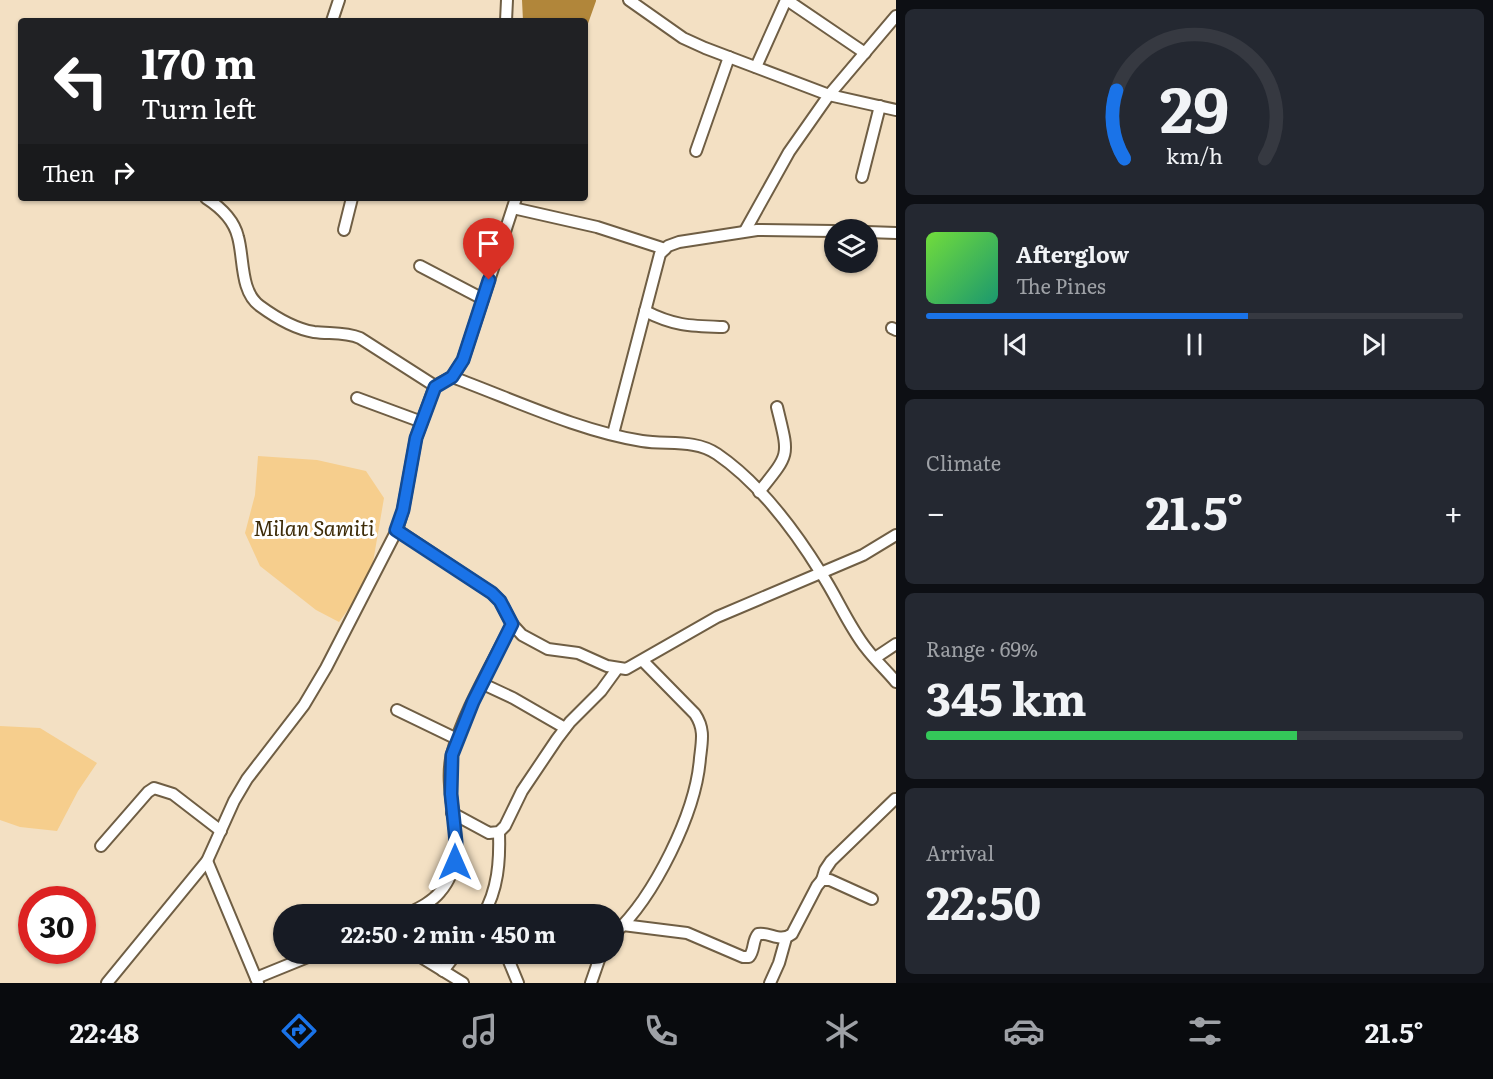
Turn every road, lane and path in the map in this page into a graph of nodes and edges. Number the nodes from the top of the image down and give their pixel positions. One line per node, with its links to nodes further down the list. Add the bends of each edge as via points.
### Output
1 (339, 0): 6 (street)
2 (507, 0): 7 (street)
3 (629, 0): 9 (street, via 684,38)
4 (787, 0): 8 (street); 10 (street)
5 (896, 16): 8 (street)
6 (333, 18)
7 (506, 18)
8 (865, 53): 11 (street)
9 (729, 57): 10 (street); 14 (street)
10 (756, 67): 11 (street)
11 (829, 95): 12 (street); 20 (street, via 789,152)
12 (880, 106): 13 (street); 15 (street)
13 (896, 110)
14 (696, 151)
15 (862, 177)
16 (211, 201): 30 (street, via 238,234 248,289 260,306 303,330 360,338)
17 (351, 201): 19 (street)
18 (514, 203): 24 (street); 26 (street)
19 (344, 230)
20 (745, 231): 21 (street); 24 (street, via 679,242)
21 (824, 231)
22 (878, 232): 23 (street)
23 (896, 232)
24 (665, 249): 27 (street, via 660,254)
25 (420, 266): 26 (street)
26 (483, 299): 29 (street, via 463,360)
27 (645, 311): 28 (street, via 677,324); 34 (street)
28 (723, 327)
29 (452, 377): 30 (street); 34 (street)
30 (435, 387): 33 (street)
31 (357, 398): 33 (street)
32 (777, 406): 35 (street, via 787,447 785,457)
33 (422, 422): 36 (street)
34 (613, 434): 35 (street, via 699,446 715,452)
35 (759, 492): 38 (street)
36 (396, 530): 39 (street, via 492,593); 51 (street, via 326,668 304,705 248,779)
37 (896, 535): 38 (street)
38 (822, 573): 41 (street); 42 (street, via 717,616)
39 (512, 624): 43 (street, via 522,635 548,649 578,653); 45 (street)
40 (896, 644): 41 (street)
41 (875, 658): 44 (street)
42 (643, 661): 43 (street); 59 (street, via 695,714 703,732 699,772 688,812 666,861)
43 (617, 669): 47 (street)
44 (896, 682)
45 (483, 684): 47 (street); 48 (street)
46 (397, 710): 48 (street)
47 (565, 728): 52 (street)
48 (457, 739): 50 (street, via 450,768)
49 (895, 799): 55 (street, via 831,861)
50 (452, 813): 52 (street, via 489,833); 57 (street, via 455,862 447,882)
51 (221, 831): 53 (street, via 173,794 154,788); 54 (street)
52 (499, 832): 58 (street, via 498,870)
53 (101, 846)
54 (207, 861): 68 (street); 69 (street)
55 (822, 880): 56 (street); 61 (street)
56 (872, 899)
57 (426, 904)
58 (488, 904)
59 (624, 924)
60 (624, 926): 61 (street, via 687,933 743,957 752,954 758,934)
61 (786, 938): 73 (street)
62 (293, 964): 68 (street)
63 (432, 964): 67 (street)
64 (449, 964): 67 (street)
65 (510, 964): 71 (street)
66 (598, 964): 72 (street)
67 (444, 971): 70 (street)
68 (257, 980)
69 (107, 983)
70 (463, 983)
71 (518, 983)
72 (591, 983)
73 (770, 983)

